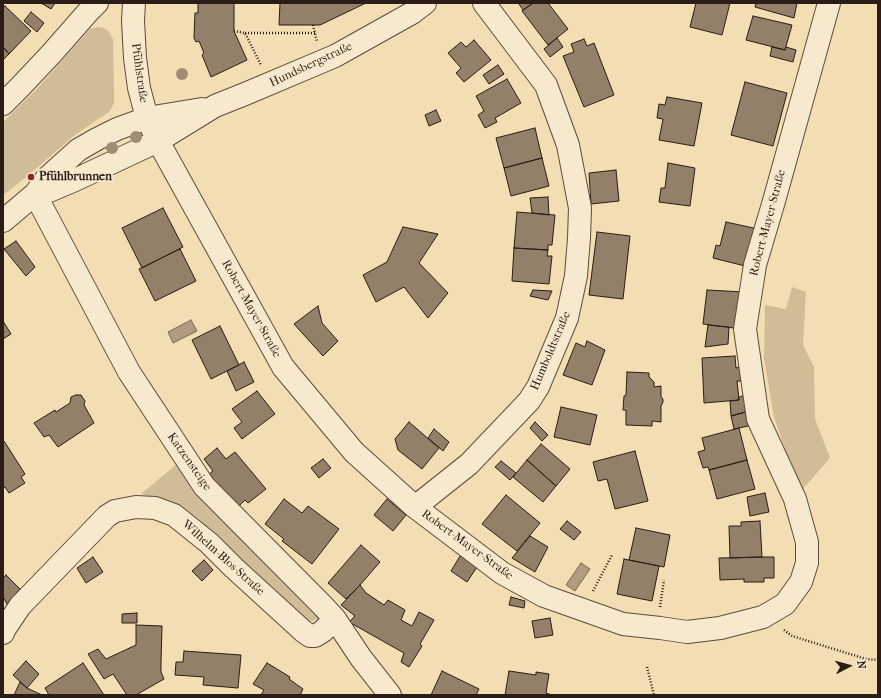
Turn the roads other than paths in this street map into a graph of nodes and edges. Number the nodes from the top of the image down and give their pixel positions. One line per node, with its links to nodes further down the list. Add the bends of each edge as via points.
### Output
1 (97, 3): 6 (street)
2 (134, 3): 8 (street, Pfühlstraße, via 135,58)
3 (425, 3): 7 (street, Hundsbergstraße, via 335,56)
4 (484, 3): 12 (street, Humboldtstraße, via 546,85 568,145 580,208 576,276 567,318 538,388 469,464)
5 (829, 3): 12 (street, Robert-Mayer-Straße, via 755,265 745,329 758,419 795,499 807,542 807,563 801,582 785,604 763,617 720,628 687,632 623,624 544,596 502,573)
6 (3, 104)
7 (215, 106): 8 (street, Hundsbergstraße); 9 (street, Hundsbergstraße)
8 (147, 118): 9 (street, Pfühlstraße); 10 (street, Hundsbergstraße, via 117,129 78,150 46,179)
9 (158, 141): 10 (street, Hundsbergstraße, via 75,180); 12 (street, Robert-Mayer-Straße, via 283,367 354,452)
10 (35, 194): 11 (street); 13 (street, Katzensteige, via 129,372 204,486)
11 (3, 221)
12 (415, 507)
13 (335, 619): 14 (street, Wilhelm-Blos-Straße, via 323,631 310,636 174,515 155,508 136,507 115,511 108,516 20,606); 15 (street, Katzensteige)
14 (3, 633)
15 (390, 695)

